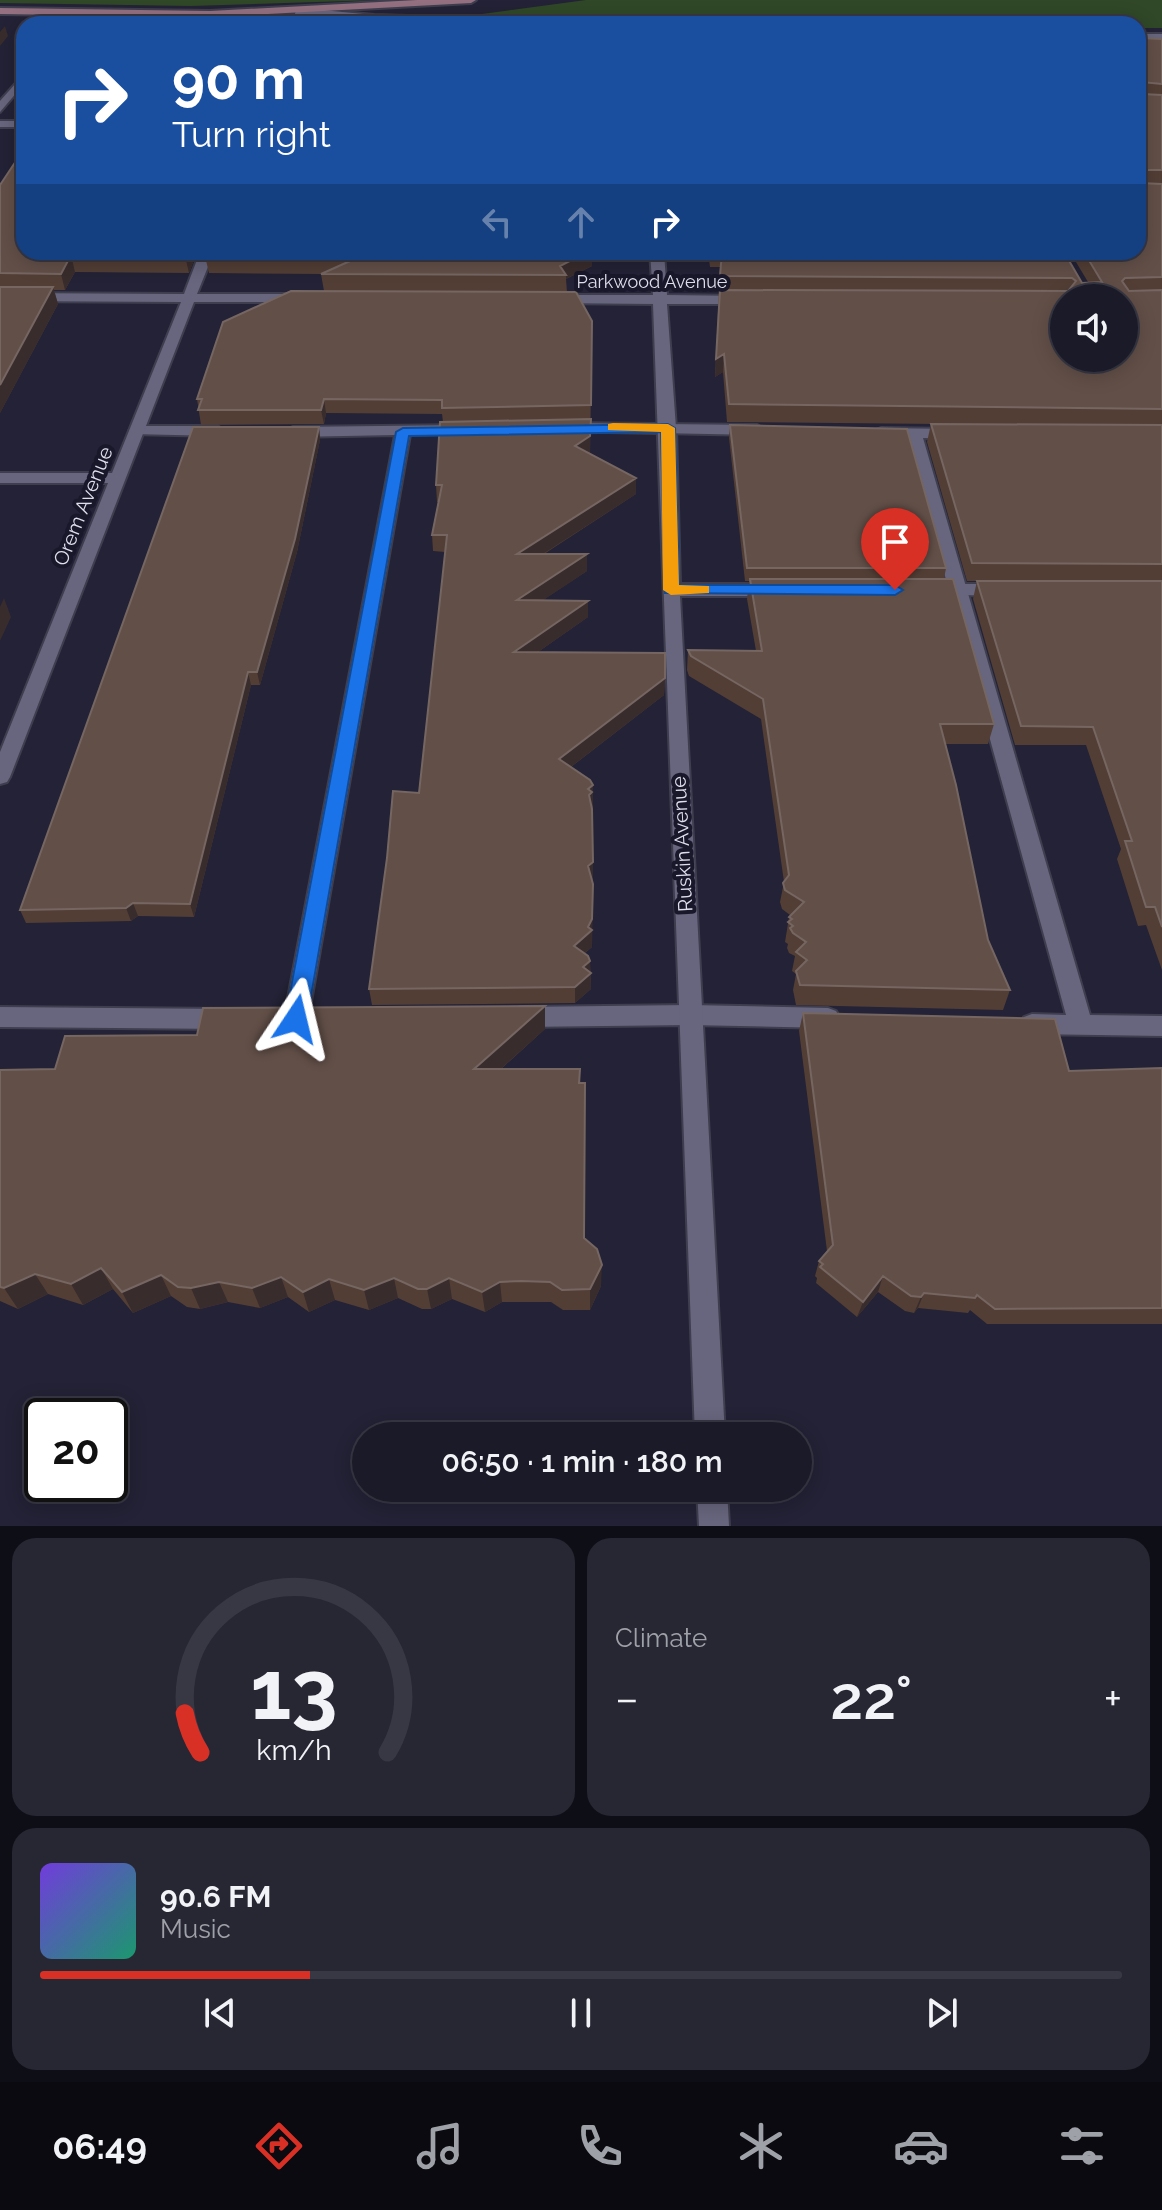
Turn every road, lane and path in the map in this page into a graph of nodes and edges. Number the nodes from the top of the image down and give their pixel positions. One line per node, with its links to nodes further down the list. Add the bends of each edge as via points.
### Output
1 (471, 0): 3 (main road)
2 (0, 11): 4 (main road)
3 (301, 11): 4 (main road); 6 (street); 7 (street)
4 (71, 13): 5 (street)
5 (69, 16)
6 (299, 16)
7 (353, 16)
8 (16, 88): 9 (street)
9 (0, 109)
10 (204, 260): 13 (street, Orem Avenue)
11 (658, 260): 16 (street, Ruskin Avenue)
12 (0, 297): 13 (street)
13 (190, 297): 14 (street); 21 (street, Orem Avenue)
14 (315, 298)
15 (535, 299): 16 (street, Parkwood Avenue)
16 (661, 299): 17 (street, Parkwood Avenue); 19 (street, Ruskin Avenue)
17 (754, 300)
18 (552, 428): 19 (street)
19 (668, 428): 24 (street); 31 (street, Ruskin Avenue)
20 (478, 430): 25 (street)
21 (137, 431): 22 (street); 30 (street, Orem Avenue)
22 (230, 431)
23 (277, 431): 25 (street)
24 (772, 431)
25 (403, 432): 41 (street, via 288,1019)
26 (867, 433): 27 (street)
27 (914, 434): 28 (street); 34 (street)
28 (976, 435)
29 (0, 478): 30 (street)
30 (118, 478): 36 (street, Orem Avenue)
31 (671, 590): 32 (street); 37 (street, Ruskin Avenue)
32 (800, 590)
33 (911, 590): 34 (street)
34 (958, 590): 35 (street); 44 (street)
35 (1021, 590)
36 (0, 777)
37 (690, 1015): 39 (street); 42 (street); 46 (street, Ruskin Avenue)
38 (0, 1017): 40 (street)
39 (497, 1017)
40 (249, 1019)
41 (327, 1019)
42 (846, 1019)
43 (1003, 1023): 44 (street)
44 (1081, 1025): 45 (street)
45 (1162, 1026)
46 (709, 1422)
47 (713, 1502): 48 (street)
48 (714, 1526)

